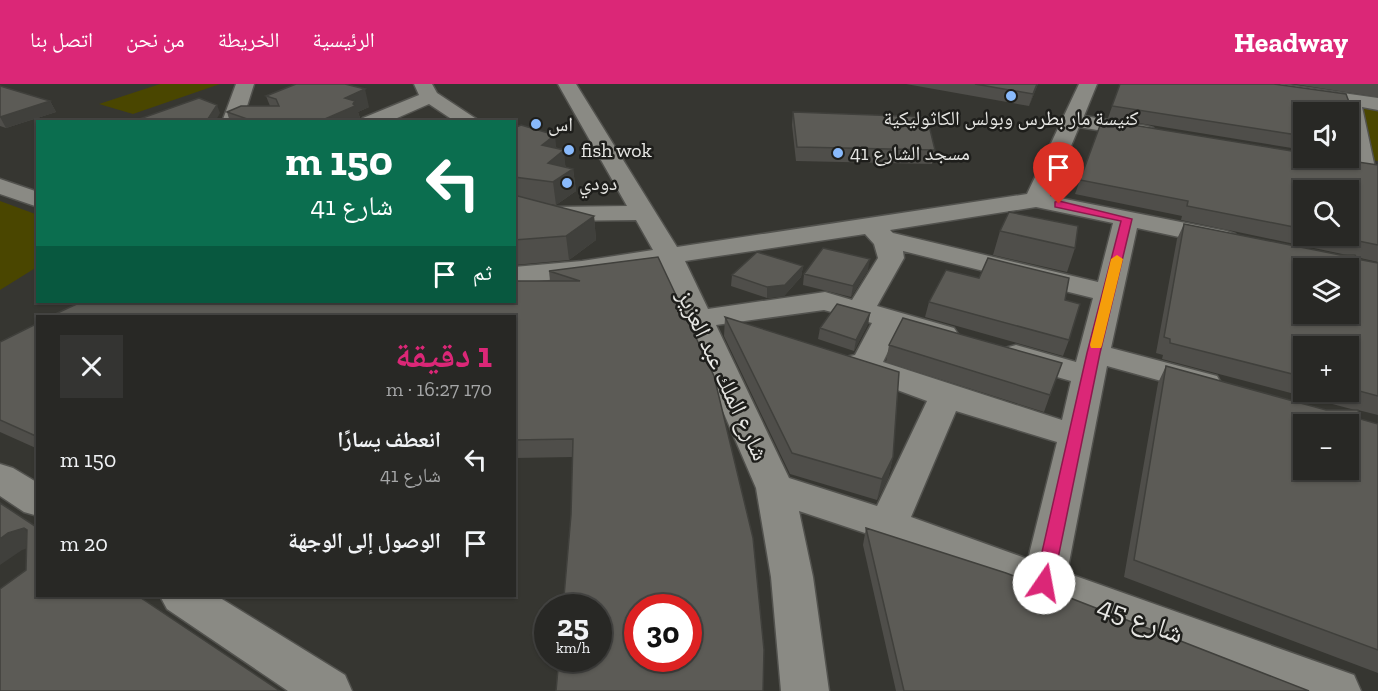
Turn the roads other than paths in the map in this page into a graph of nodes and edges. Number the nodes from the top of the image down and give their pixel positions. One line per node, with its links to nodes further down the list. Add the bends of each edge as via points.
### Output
1 (245, 84): 8 (street)
2 (567, 84): 18 (street, شارع الملك عبد العزيز)
3 (1088, 84): 11 (street)
4 (1241, 84): 6 (street)
5 (426, 90): 9 (street); 10 (street)
6 (1351, 100): 7 (street); 13 (street)
7 (1378, 104)
8 (240, 117)
9 (374, 120)
10 (468, 120)
11 (1074, 120): 12 (street); 16 (street)
12 (1167, 135)
13 (1371, 169)
14 (0, 186): 15 (street)
15 (36, 199)
16 (1036, 200): 19 (street); 20 (street)
17 (516, 208): 18 (street, via 552,214)
18 (643, 213): 22 (street, شارع الملك عبد العزيز)
19 (1127, 219): 21 (street); 24 (street)
20 (877, 231): 22 (street); 24 (street); 25 (street, via 891,250 891,258)
21 (1252, 245)
22 (668, 254): 23 (street); 28 (street, شارع الملك عبد العزيز)
23 (516, 275)
24 (1108, 293): 31 (street)
25 (860, 310): 26 (street, via 812,301); 27 (street)
26 (730, 314): 28 (street); 29 (street)
27 (889, 318): 31 (street, via 978,344); 32 (street)
28 (698, 319): 37 (street, شارع الملك عبد العزيز)
29 (774, 336)
30 (834, 357): 32 (street)
31 (1091, 364): 33 (street); 35 (street)
32 (865, 367): 34 (street)
33 (1230, 390)
34 (946, 396): 35 (street); 39 (street)
35 (1076, 436): 40 (street)
36 (0, 478): 38 (street)
37 (775, 488): 39 (street, شارع 45); 43 (street, شارع الملك عبد العزيز, via 792,577)
38 (36, 501)
39 (888, 525): 40 (street, شارع 45)
40 (1044, 583): 44 (street, شارع 45)
41 (184, 597): 42 (street)
42 (328, 691)
43 (805, 691)
44 (1337, 691)

